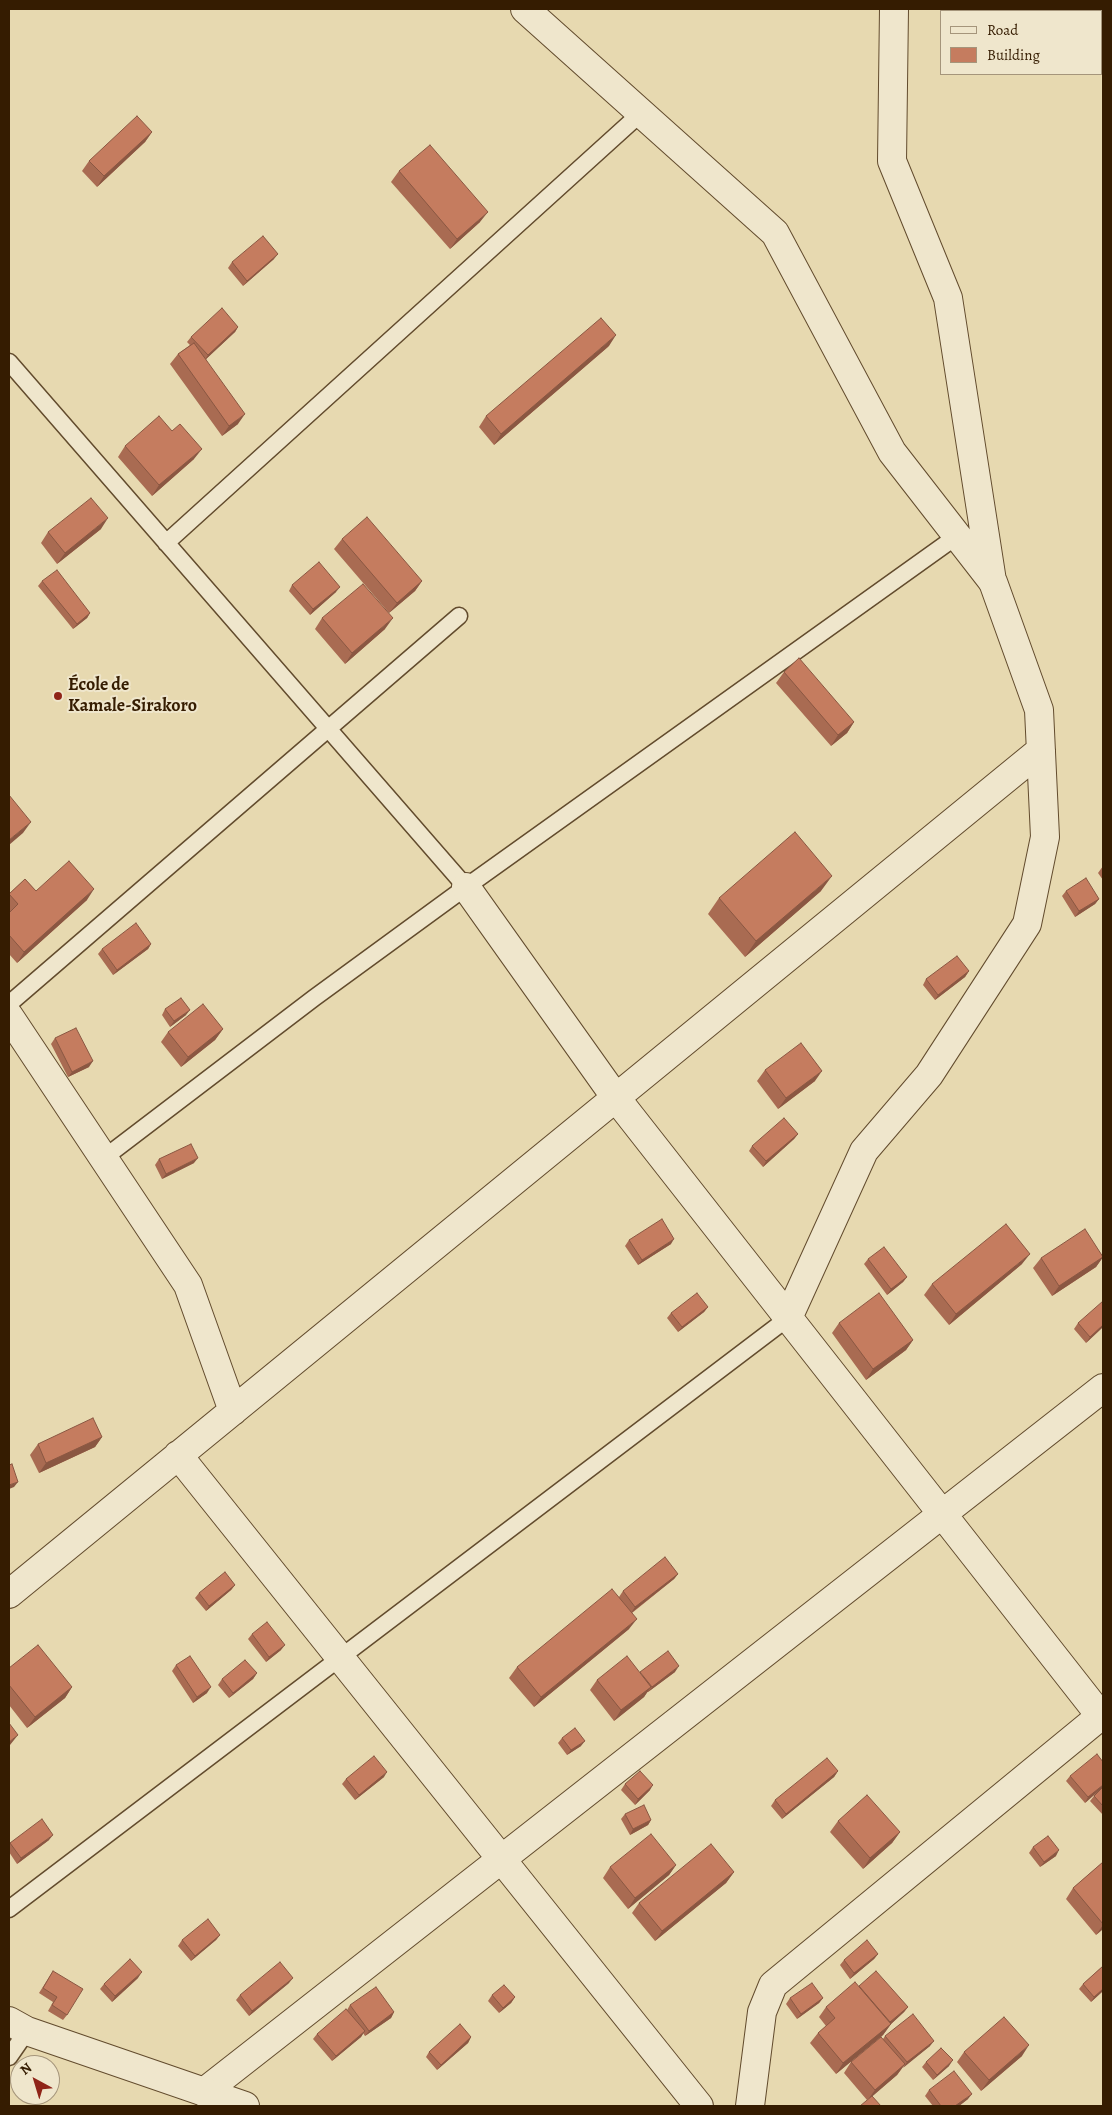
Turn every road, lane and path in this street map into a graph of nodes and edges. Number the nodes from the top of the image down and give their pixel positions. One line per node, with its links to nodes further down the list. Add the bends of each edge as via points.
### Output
1 (525, 9): 3 (street)
2 (894, 9): 7 (street, via 892,161 948,298)
3 (641, 113): 5 (street, via 775,233 892,452); 6 (lane)
4 (9, 362): 6 (lane)
5 (957, 536): 7 (street); 11 (lane)
6 (166, 543): 9 (lane)
7 (992, 582): 10 (street, via 1039,710)
8 (459, 616): 9 (lane)
9 (328, 728): 11 (lane); 12 (lane)
10 (1041, 750): 14 (street); 16 (street, via 1045,837 1027,924 929,1074 864,1151)
11 (466, 887): 14 (street); 15 (lane)
12 (9, 1004)
13 (9, 1016): 15 (street)
14 (616, 1098): 16 (street); 18 (street)
15 (104, 1158): 18 (street, via 188,1285)
16 (788, 1318): 20 (street); 22 (lane)
17 (1103, 1388): 20 (street)
18 (233, 1411): 19 (street)
19 (178, 1456): 21 (street); 22 (street)
20 (942, 1514): 23 (street); 24 (street)
21 (9, 1594)
22 (338, 1657): 24 (street); 25 (lane)
23 (1103, 1716): 31 (street, via 773,1985 762,2012)
24 (501, 1859): 28 (street); 30 (street)
25 (9, 1909)
26 (18, 2026): 27 (lane); 28 (street)
27 (9, 2057)
28 (204, 2092): 29 (street)
29 (244, 2106)
30 (699, 2106)
31 (750, 2106)

